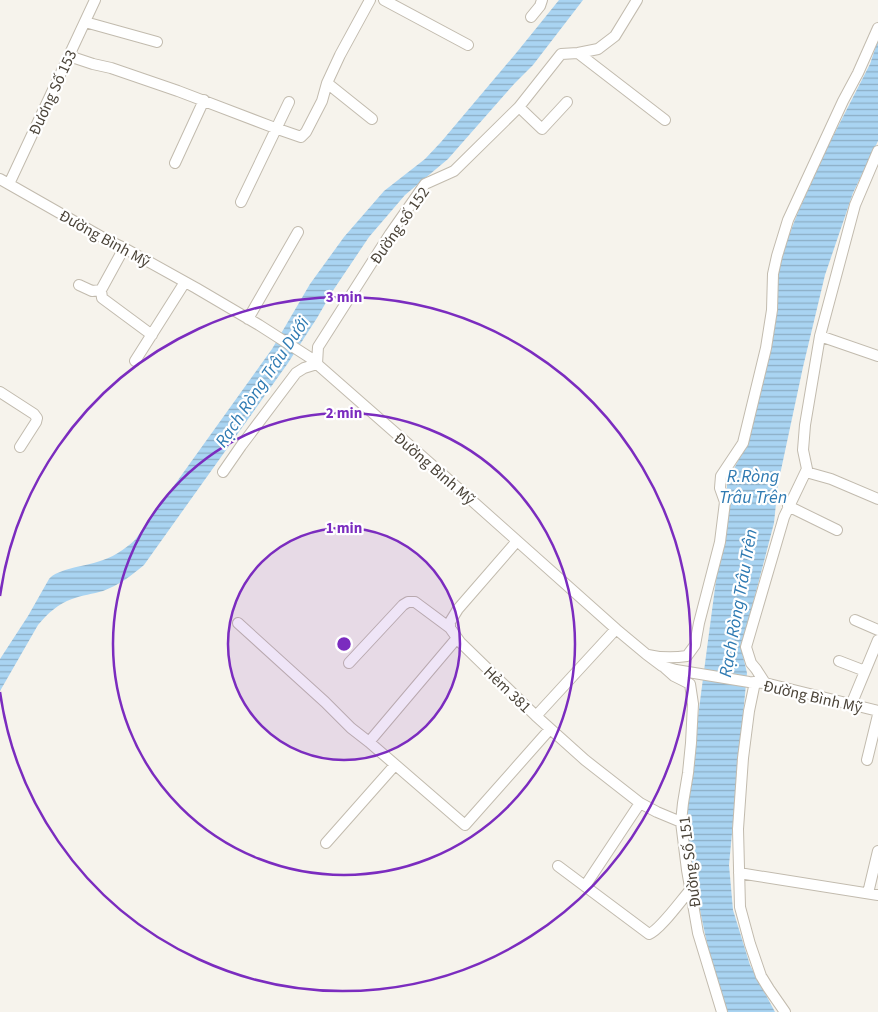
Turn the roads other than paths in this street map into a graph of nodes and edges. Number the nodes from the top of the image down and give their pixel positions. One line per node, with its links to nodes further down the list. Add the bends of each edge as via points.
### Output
1 (95, 0): 7 (street, Đương Số 153)
2 (370, 0): 13 (street)
3 (384, 0): 10 (street)
4 (542, 0): 6 (street)
5 (637, 0): 11 (street, Đường số 152, via 615,36 598,49)
6 (531, 17)
7 (85, 22): 9 (street); 12 (street, Đương Số 153)
8 (878, 28): 51 (street, via 788,220 777,256 766,348 743,443 721,476 720,488 725,502 720,542 696,645 687,656 676,658)
9 (157, 42)
10 (468, 45)
11 (578, 53): 17 (street, Đường số 152, via 560,54); 19 (street)
12 (69, 56): 14 (street); 23 (street, Đương Số 153)
13 (327, 84): 18 (street); 20 (street, via 322,101 301,137)
14 (204, 100): 20 (street); 22 (street)
15 (289, 102): 20 (street)
16 (568, 102): 17 (street, via 542,129)
17 (519, 107): 35 (street, Đường số 152, via 454,170 425,184 318,347)
18 (372, 119)
19 (665, 120)
20 (275, 128): 24 (street)
21 (878, 151): 32 (street, via 855,205)
22 (175, 164)
23 (4, 181): 26 (street, Đường Bình Mỹ)
24 (240, 202)
25 (298, 232): 30 (street)
26 (124, 248): 27 (street, Đường Bình Mỹ); 29 (street)
27 (185, 282): 30 (street, Đường Bình Mỹ); 31 (street)
28 (79, 285): 29 (street, via 92,292)
29 (101, 290): 31 (street, via 102,298)
30 (248, 319): 35 (street, Đường Bình Mỹ)
31 (152, 335): 34 (street)
32 (820, 336): 33 (street); 39 (street, via 805,425 803,450)
33 (878, 356)
34 (135, 361)
35 (313, 361): 38 (street, via 296,373); 43 (street, Đường Bình Mỹ)
36 (0, 392): 37 (street, via 37,418)
37 (20, 447)
38 (223, 472)
39 (806, 472): 40 (street); 41 (street)
40 (878, 499)
41 (788, 506): 42 (street); 56 (street, via 746,647 756,669)
42 (837, 530)
43 (517, 541): 46 (street, via 458,609); 47 (street, Đường Bình Mỹ)
44 (855, 620): 48 (street)
45 (238, 624): 62 (street)
46 (450, 628): 49 (street, Hẻm 381); 53 (street, Hẻm 381, via 415,602 408,602)
47 (616, 629): 51 (street, Đường Bình Mỹ); 60 (street)
48 (878, 630)
49 (457, 638): 60 (street, Hẻm 381); 62 (street)
50 (878, 640): 55 (street)
51 (646, 654): 54 (street, Đường Bình Mỹ)
52 (839, 660): 55 (street)
53 (349, 663)
54 (662, 666): 56 (street, Đường Bình Mỹ); 66 (street, Đường Số 151, via 690,684 693,704)
55 (865, 671): 57 (street)
56 (756, 683): 57 (street, Đường Bình Mỹ); 70 (street, via 743,758 738,829)
57 (852, 705): 58 (street, Đường Bình Mỹ)
58 (878, 711)
59 (878, 715): 63 (street)
60 (536, 716): 61 (street, Hẻm 381)
61 (550, 729): 64 (street, via 465,825); 65 (street, Hẻm 381)
62 (368, 742): 64 (street)
63 (867, 760)
64 (395, 765): 67 (street)
65 (640, 803): 66 (street, Hẻm 381); 71 (street)
66 (681, 822): 72 (street, Đường Số 151)
67 (326, 843)
68 (878, 851): 73 (street)
69 (558, 866): 71 (street)
70 (739, 873): 73 (street); 75 (street, via 740,907 750,944 761,976)
71 (585, 886): 72 (street, via 649,934 659,927)
72 (690, 889): 74 (street, Đường Số 151, via 698,932)
73 (873, 894)
74 (722, 1012)
75 (785, 1012)

